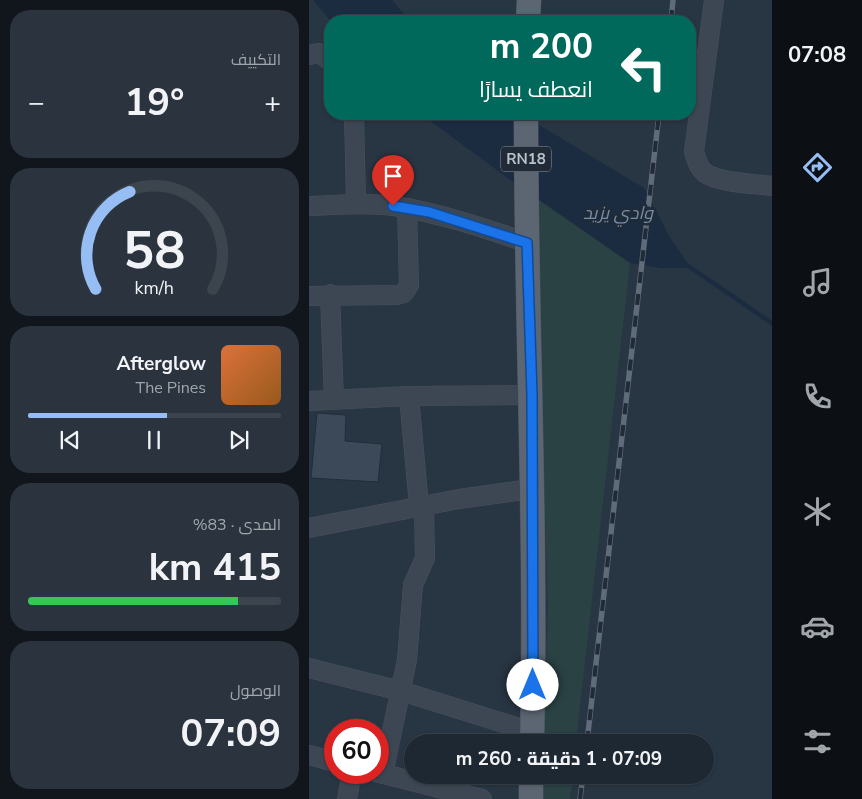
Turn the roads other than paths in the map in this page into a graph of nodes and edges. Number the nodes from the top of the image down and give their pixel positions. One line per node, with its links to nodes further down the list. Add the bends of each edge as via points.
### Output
1 (529, 0): 3 (main road)
2 (714, 0): 8 (street, via 694,152 698,165 706,174 720,178)
3 (528, 15)
4 (309, 55): 5 (street, via 319,53)
5 (324, 57)
6 (353, 120): 9 (street)
7 (526, 120): 12 (main road, RN18)
8 (772, 186)
9 (356, 204): 10 (street); 11 (street)
10 (309, 206)
11 (407, 208): 12 (street, via 437,214); 13 (street, via 409,285 404,293)
12 (527, 243): 15 (main road, RN18)
13 (330, 294): 14 (street); 17 (street)
14 (309, 296)
15 (532, 395): 16 (street); 19 (main road, RN18)
16 (409, 396): 17 (street); 20 (street)
17 (334, 400): 18 (street)
18 (309, 401)
19 (531, 489): 20 (street); 25 (main road, RN18)
20 (421, 506): 21 (street); 23 (street, via 425,558 413,585 409,646)
21 (309, 528)
22 (309, 668): 23 (street)
23 (401, 691): 24 (street); 26 (street)
24 (523, 734)
25 (532, 734)
26 (389, 736)
27 (309, 755): 28 (street)
28 (324, 759)
29 (389, 776): 33 (street)
30 (350, 784): 32 (street)
31 (531, 784): 34 (main road)
32 (347, 799)
33 (482, 799)
34 (531, 799)

